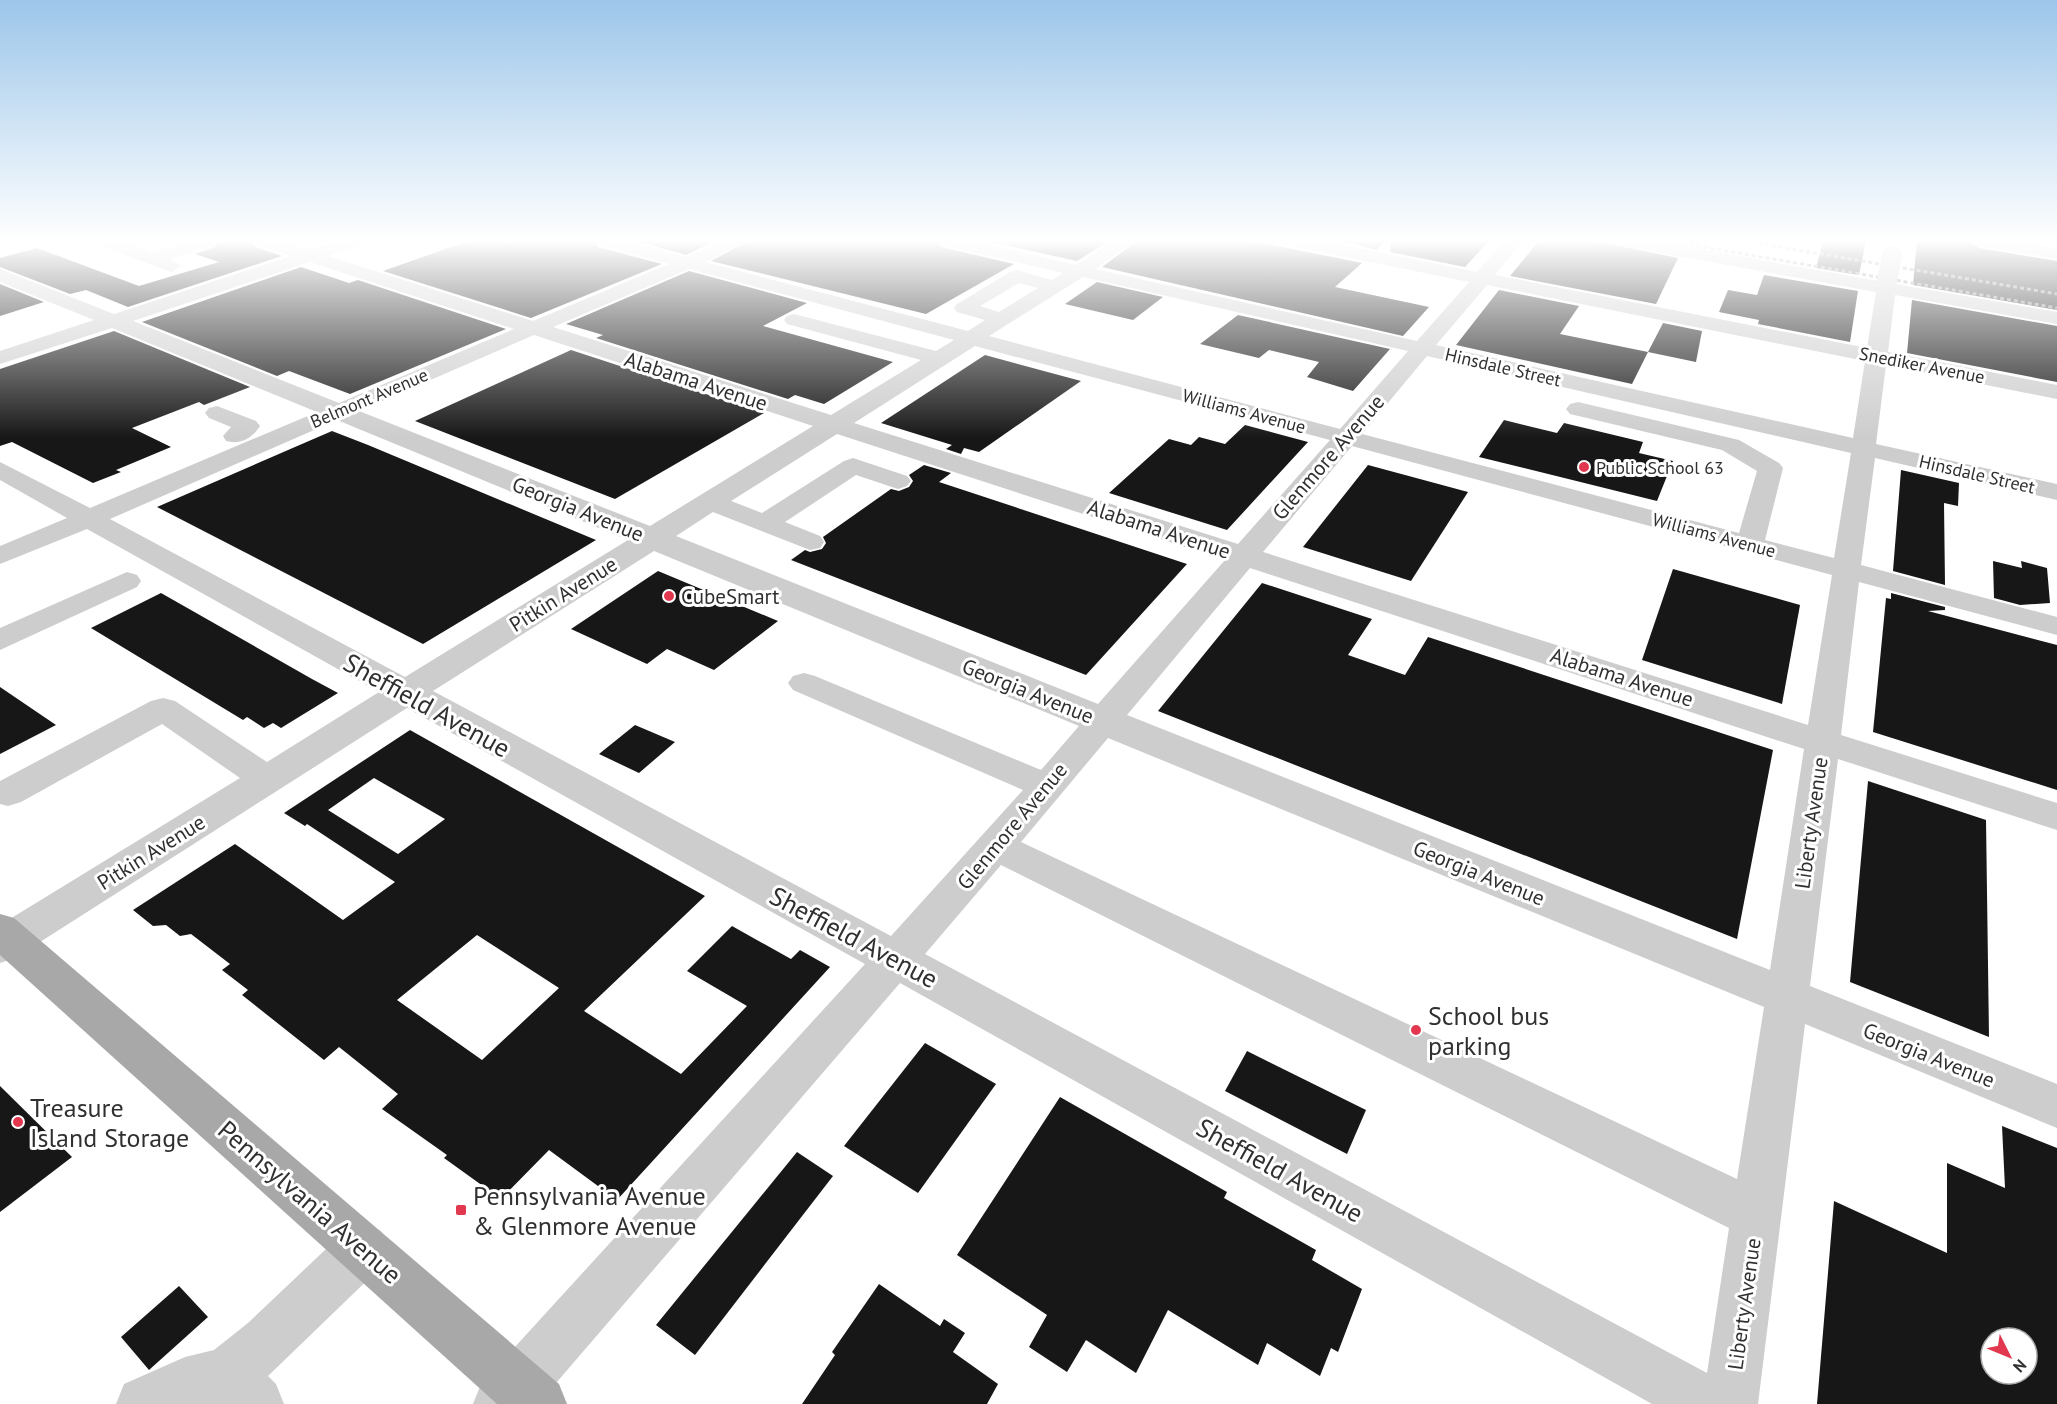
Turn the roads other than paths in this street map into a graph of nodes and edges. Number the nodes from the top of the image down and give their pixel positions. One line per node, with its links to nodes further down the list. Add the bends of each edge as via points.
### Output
1 (79, 307): 13 (street, Georgia Avenue)
2 (158, 307): 18 (street)
3 (465, 307): 19 (street, Alabama Avenue)
4 (584, 307): 19 (street, Belmont Avenue)
5 (850, 307): 20 (street, Williams Avenue)
6 (966, 307): 16 (street)
7 (1023, 307): 16 (street, Pitkin Avenue)
8 (1237, 307): 21 (street, Hinsdale Street)
9 (1457, 307): 21 (street, Glenmore Avenue)
10 (1623, 307): 23 (street, Snediker Avenue)
11 (1883, 307): 23 (street, Liberty Avenue)
12 (1998, 307): 15 (street)
13 (83, 308): 14 (street); 18 (street, Georgia Avenue)
14 (54, 317)
15 (2057, 318)
16 (1003, 319): 20 (street, Pitkin Avenue)
17 (794, 320): 25 (street)
18 (114, 321): 24 (street); 29 (street, Georgia Avenue)
19 (533, 328): 22 (street, Belmont Avenue); 31 (street, Alabama Avenue)
20 (971, 339): 25 (street, Pitkin Avenue); 32 (street, Williams Avenue)
21 (1422, 348): 32 (street, Glenmore Avenue); 35 (street, Hinsdale Street)
22 (470, 355): 26 (street); 29 (street, Belmont Avenue)
23 (1877, 356): 27 (street, Snediker Avenue); 35 (street, Liberty Avenue)
24 (0, 358)
25 (940, 358): 31 (street, Pitkin Avenue)
26 (501, 366)
27 (2057, 392)
28 (1578, 409): 48 (street, via 1730,445 1770,468)
29 (338, 411): 33 (street, Belmont Avenue); 46 (street, Georgia Avenue)
30 (217, 413): 33 (street, via 248,426)
31 (834, 425): 34 (street, Pitkin Avenue); 50 (street, Alabama Avenue)
32 (1345, 437): 48 (street, Williams Avenue); 50 (street, Glenmore Avenue)
33 (246, 441): 36 (street); 44 (street, Belmont Avenue)
34 (798, 448): 37 (street); 38 (street, Pitkin Avenue)
35 (1865, 448): 42 (street, Hinsdale Street); 51 (street, Liberty Avenue)
36 (170, 463)
37 (853, 466): 40 (street); 41 (street)
38 (763, 469): 41 (street); 43 (street, Pitkin Avenue)
39 (2, 474): 44 (street, Sheffield Avenue)
40 (898, 481)
41 (818, 489): 45 (street)
42 (2057, 492)
43 (711, 502): 45 (street); 46 (street, Pitkin Avenue)
44 (87, 518): 49 (street, Belmont Avenue); 56 (street, Sheffield Avenue)
45 (765, 524): 47 (street)
46 (652, 539): 56 (street, Pitkin Avenue); 57 (street, Georgia Avenue)
47 (810, 542)
48 (1750, 545): 51 (street, Williams Avenue)
49 (0, 556)
50 (1243, 556): 57 (street, Glenmore Avenue); 58 (street, Alabama Avenue)
51 (1847, 571): 53 (street, Williams Avenue); 58 (street, Liberty Avenue)
52 (127, 581): 54 (street)
53 (2057, 626)
54 (0, 640)
55 (804, 683): 60 (street)
56 (405, 693): 59 (street, Pitkin Avenue); 65 (street, Sheffield Avenue)
57 (1102, 721): 60 (street, Glenmore Avenue); 66 (street, Georgia Avenue)
58 (1822, 741): 62 (street, Alabama Avenue); 66 (street, Liberty Avenue)
59 (267, 779): 61 (street, via 163,709); 64 (street, Pitkin Avenue)
60 (1046, 786): 63 (street, Glenmore Avenue)
61 (8, 793)
62 (2057, 817)
63 (996, 846): 65 (street, Glenmore Avenue); 68 (street)
64 (4, 938): 69 (main road, Pennsylvania Avenue)
65 (896, 960): 71 (street, Glenmore Avenue); 73 (street, Sheffield Avenue)
66 (1787, 998): 67 (street, Georgia Avenue); 68 (street, Liberty Avenue)
67 (2057, 1106)
68 (1757, 1215): 74 (street, Liberty Avenue)
69 (363, 1249): 70 (street, via 267,1342); 71 (main road, Pennsylvania Avenue)
70 (241, 1389): 72 (street, via 185,1385)
71 (519, 1398)
72 (144, 1404)
73 (1708, 1404)
74 (1730, 1404)

